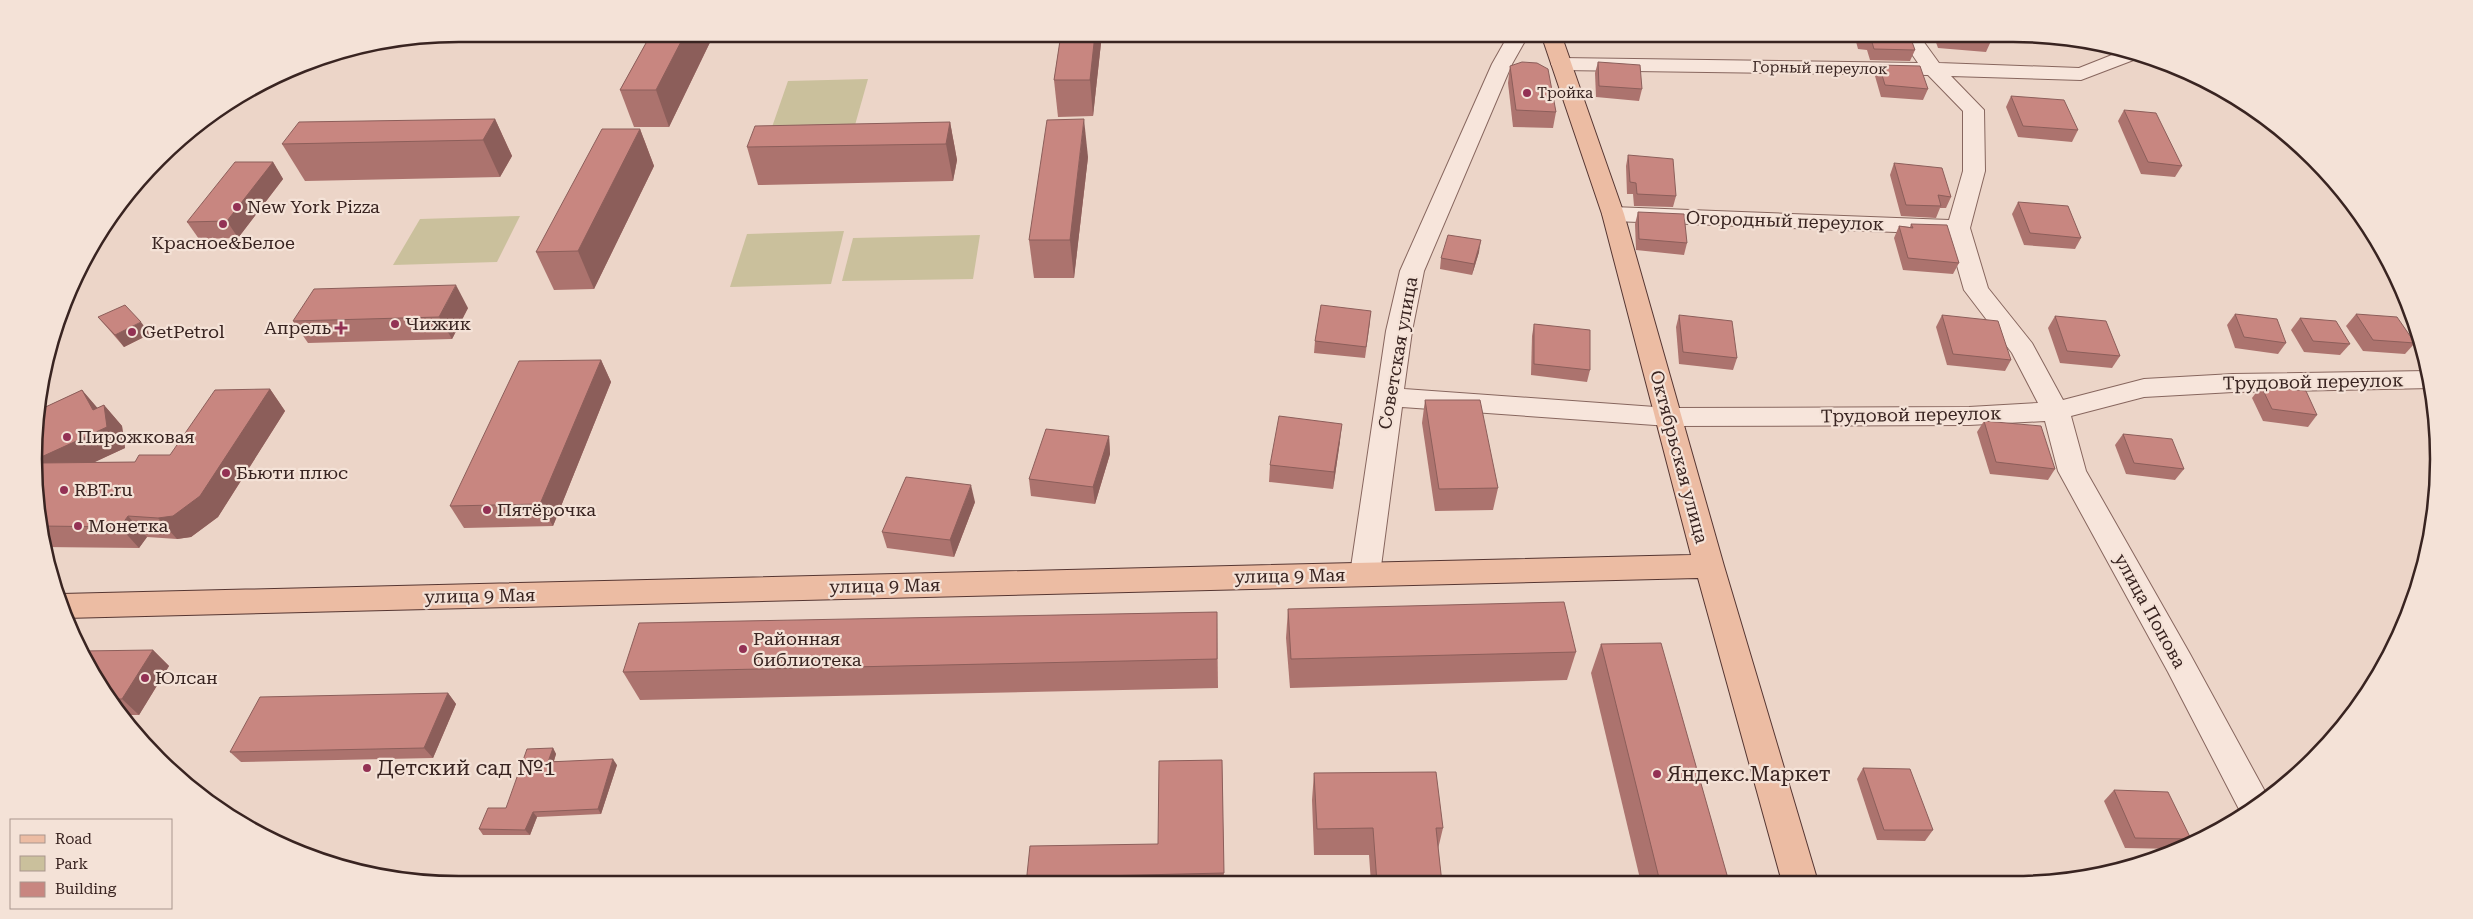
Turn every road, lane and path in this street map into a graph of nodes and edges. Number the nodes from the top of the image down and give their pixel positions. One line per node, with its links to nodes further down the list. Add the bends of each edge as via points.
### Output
1 (1514, 42): 10 (street, Советская улица, via 1412,271)
2 (1554, 42): 5 (main road, Октябрьская улица)
3 (1913, 42): 6 (street)
4 (2124, 58): 6 (street, Горный переулок, via 2081,74)
5 (1561, 64): 6 (street, Горный переулок); 7 (main road, Октябрьская улица)
6 (1932, 69): 8 (street, via 1974,110 1974,171)
7 (1613, 214): 8 (street, Огородный переулок); 12 (main road, Октябрьская улица)
8 (1958, 228): 11 (street, улица Попова, via 1976,290 2023,348)
9 (2422, 380): 11 (street, Трудовой переулок, via 2144,388)
10 (1389, 398): 12 (street, Трудовой переулок); 14 (street, Советская улица)
11 (2056, 411): 12 (street, Трудовой переулок, via 1969,416); 16 (street, улица Попова, via 2072,471)
12 (1669, 417): 13 (main road, Октябрьская улица)
13 (1708, 566): 14 (main road, улица 9 Мая); 17 (main road, Октябрьская улица)
14 (1365, 574): 15 (main road, улица 9 Мая)
15 (69, 606)
16 (2252, 801)
17 (1798, 876)

